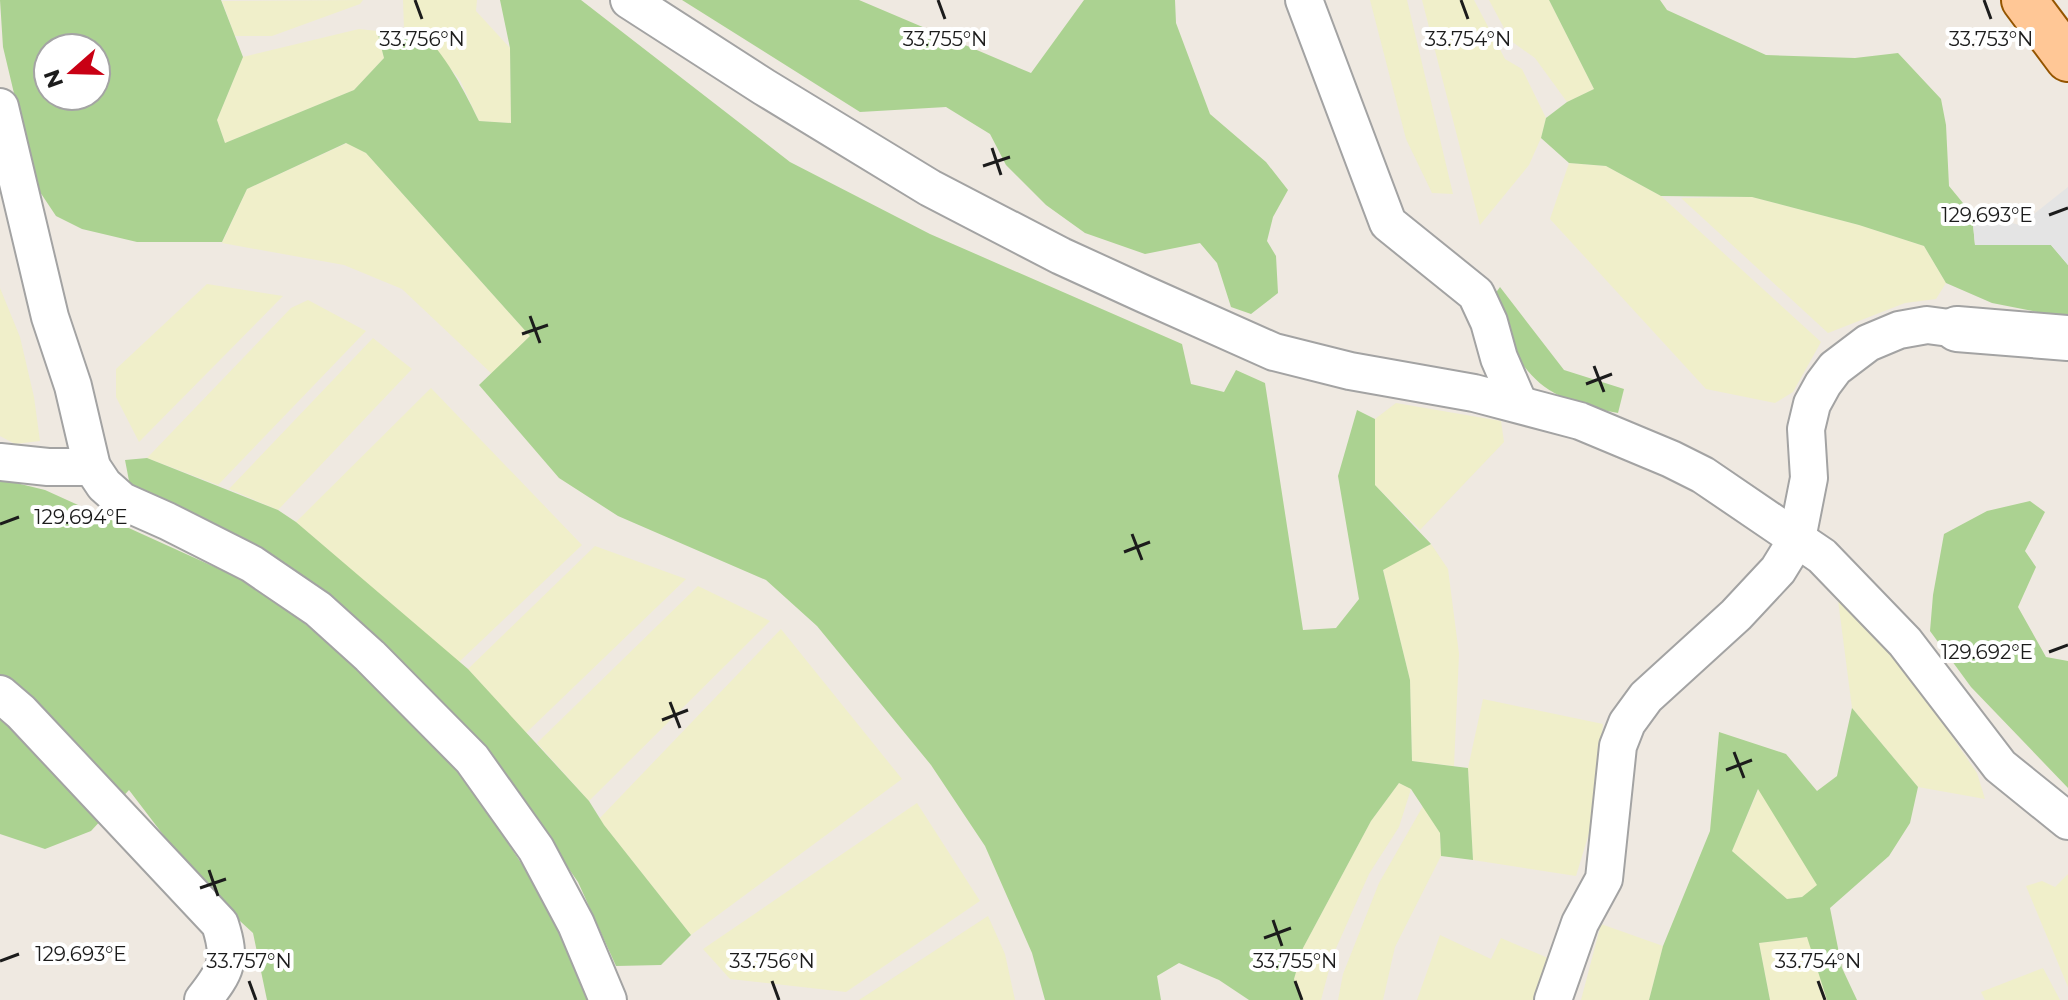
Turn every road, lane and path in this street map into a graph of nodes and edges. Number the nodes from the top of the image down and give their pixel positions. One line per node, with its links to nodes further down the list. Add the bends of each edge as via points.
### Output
1 (629, 0): 8 (street, via 930,188 1144,294 1274,352)
2 (1304, 0): 8 (street, via 1388,223 1476,294)
3 (2024, 0): 4 (main road)
4 (2068, 59)
5 (0, 107): 10 (street)
6 (1957, 329): 7 (street); 11 (street, via 1927,325 1899,330 1868,343 1835,368 1812,404 1806,429 1809,478)
7 (2068, 338)
8 (1519, 404): 11 (street, via 1580,421 1671,459)
9 (0, 462): 10 (street)
10 (92, 467): 15 (street, via 122,501 252,564 318,609 472,759 536,849)
11 (1797, 539): 13 (street, via 1822,556 1905,642 2000,766); 16 (street, via 1778,570 1646,697 1627,723 1618,746 1604,879 1580,923)
12 (0, 694): 14 (street, via 220,924 227,947 222,975)
13 (2068, 821)
14 (203, 1000)
15 (608, 1000)
16 (1553, 1000)

